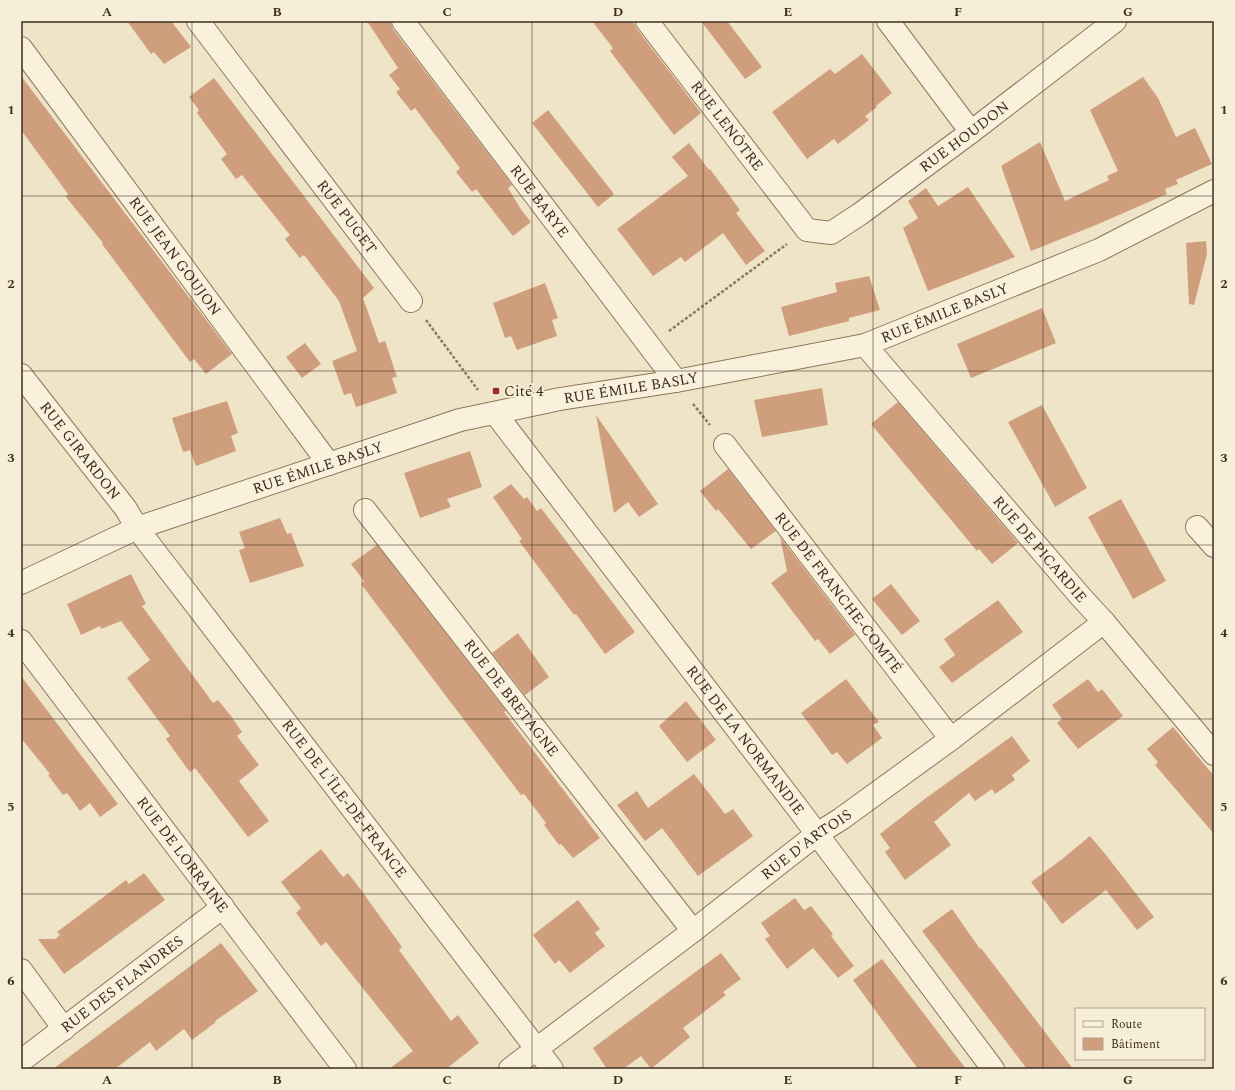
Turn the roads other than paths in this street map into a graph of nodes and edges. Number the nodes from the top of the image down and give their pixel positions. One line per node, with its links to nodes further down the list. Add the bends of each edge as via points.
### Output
1 (198, 21): 10 (street, RUE PUGET)
2 (403, 21): 13 (street, RUE BARYE)
3 (647, 21): 9 (street, RUE LENÔTRE)
4 (888, 21): 7 (street)
5 (1115, 21): 7 (street, RUE HOUDON)
6 (21, 48): 16 (street, RUE JEAN GOUJON)
7 (971, 132): 9 (street, RUE HOUDON, via 831,233)
8 (1214, 191): 11 (street, RUE ÉMILE BASLY, via 1099,250)
9 (807, 230)
10 (411, 301)
11 (866, 345): 13 (street, RUE ÉMILE BASLY); 22 (street, RUE DE PICARDIE)
12 (21, 375): 19 (street, RUE GIRARDON, via 126,510)
13 (676, 381): 14 (street, RUE ÉMILE BASLY, via 560,399)
14 (495, 413): 16 (street, RUE ÉMILE BASLY, via 460,420); 26 (street, RUE DE LA NORMANDIE)
15 (725, 446): 24 (street, RUE DE FRANCHE-COMTÉ)
16 (329, 464): 19 (street, RUE ÉMILE BASLY)
17 (365, 510): 28 (street, RUE DE BRETAGNE)
18 (1197, 527): 20 (street)
19 (137, 528): 21 (street, RUE ÉMILE BASLY); 31 (street, RUE DE L'ÎLE-DE-FRANCE)
20 (1214, 546)
21 (21, 583)
22 (1104, 622): 24 (street, RUE D'ARTOIS); 25 (street, RUE DE PICARDIE)
23 (21, 641): 27 (street, RUE DE LORRAINE)
24 (951, 739): 26 (street, RUE D'ARTOIS)
25 (1214, 754)
26 (817, 834): 28 (street, RUE D'ARTOIS); 36 (street, RUE DE LA NORMANDIE)
27 (223, 907): 30 (street, RUE DES FLANDRES); 33 (street, RUE DE LORRAINE)
28 (693, 931): 31 (street, RUE D'ARTOIS)
29 (21, 970): 30 (street)
30 (64, 1030): 32 (street, RUE DES FLANDRES)
31 (537, 1048): 34 (street, RUE D'ARTOIS); 35 (street, RUE DE L'ÎLE-DE-FRANCE)
32 (21, 1061)
33 (345, 1069)
34 (510, 1069)
35 (552, 1069)
36 (992, 1069)

